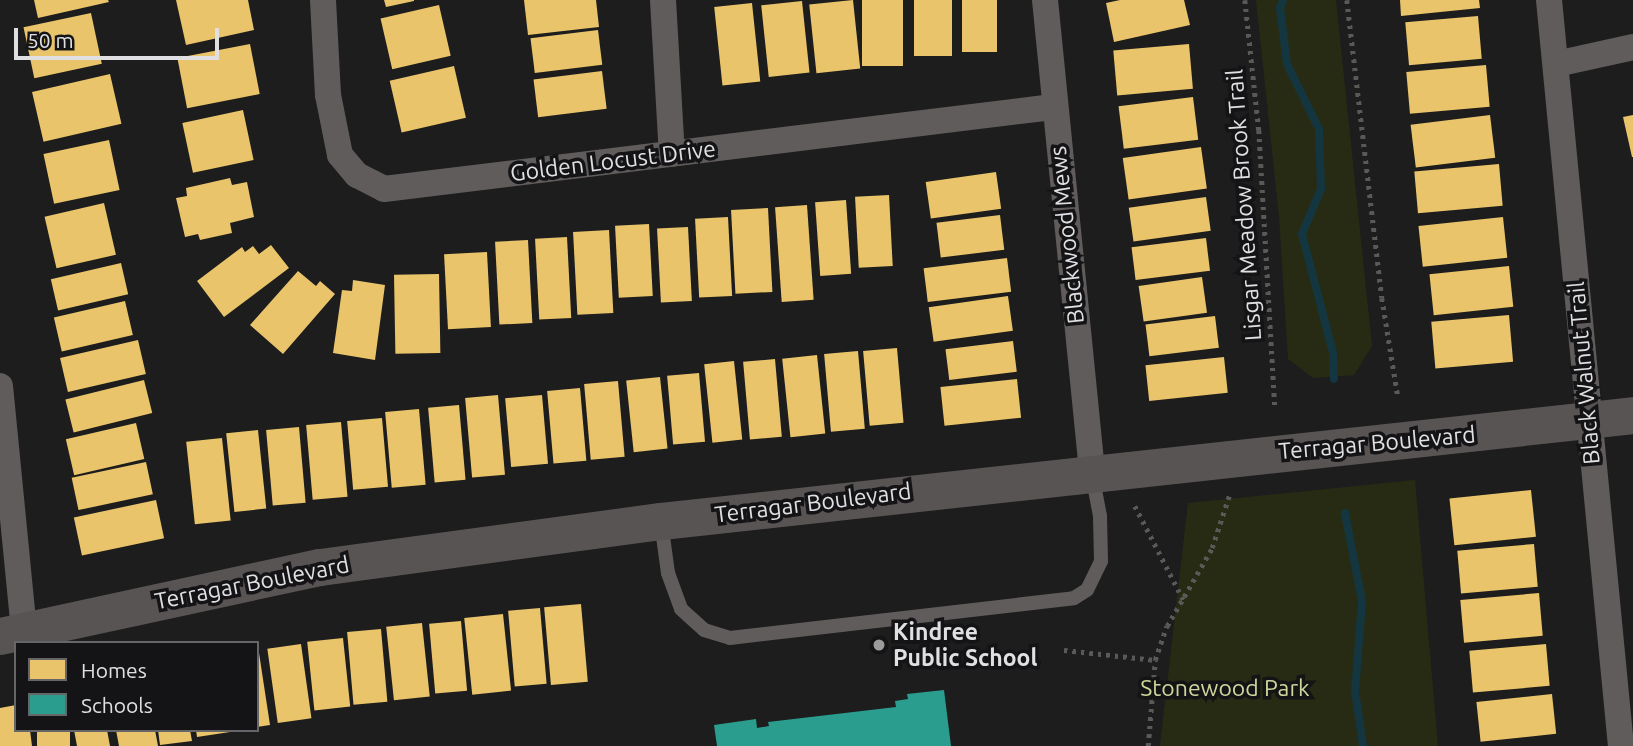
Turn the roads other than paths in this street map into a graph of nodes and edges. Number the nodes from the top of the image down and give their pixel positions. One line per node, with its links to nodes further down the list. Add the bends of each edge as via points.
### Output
1 (323, 0): 8 (street, Golden Locust Drive, via 328,95 340,155 357,175 384,189)
2 (663, 0): 8 (street)
3 (1045, 0): 7 (street, Blackwood Mews)
4 (1549, 0): 6 (street, Black Walnut Trail)
5 (1633, 47): 6 (street)
6 (1556, 64): 11 (street, Black Walnut Trail)
7 (1053, 107): 8 (street, Golden Locust Drive); 12 (street, Blackwood Mews)
8 (672, 154)
9 (0, 386): 14 (street)
10 (1633, 415): 11 (street, Terragar Boulevard)
11 (1589, 421): 12 (street, Terragar Boulevard); 15 (street, Black Walnut Trail)
12 (1092, 470): 13 (street, Terragar Boulevard); 13 (lane, via 1101,561 1087,590 1074,598 718,636 681,609 668,573)
13 (661, 521): 14 (street, Terragar Boulevard, via 320,567)
14 (12, 633)
15 (1621, 746)

